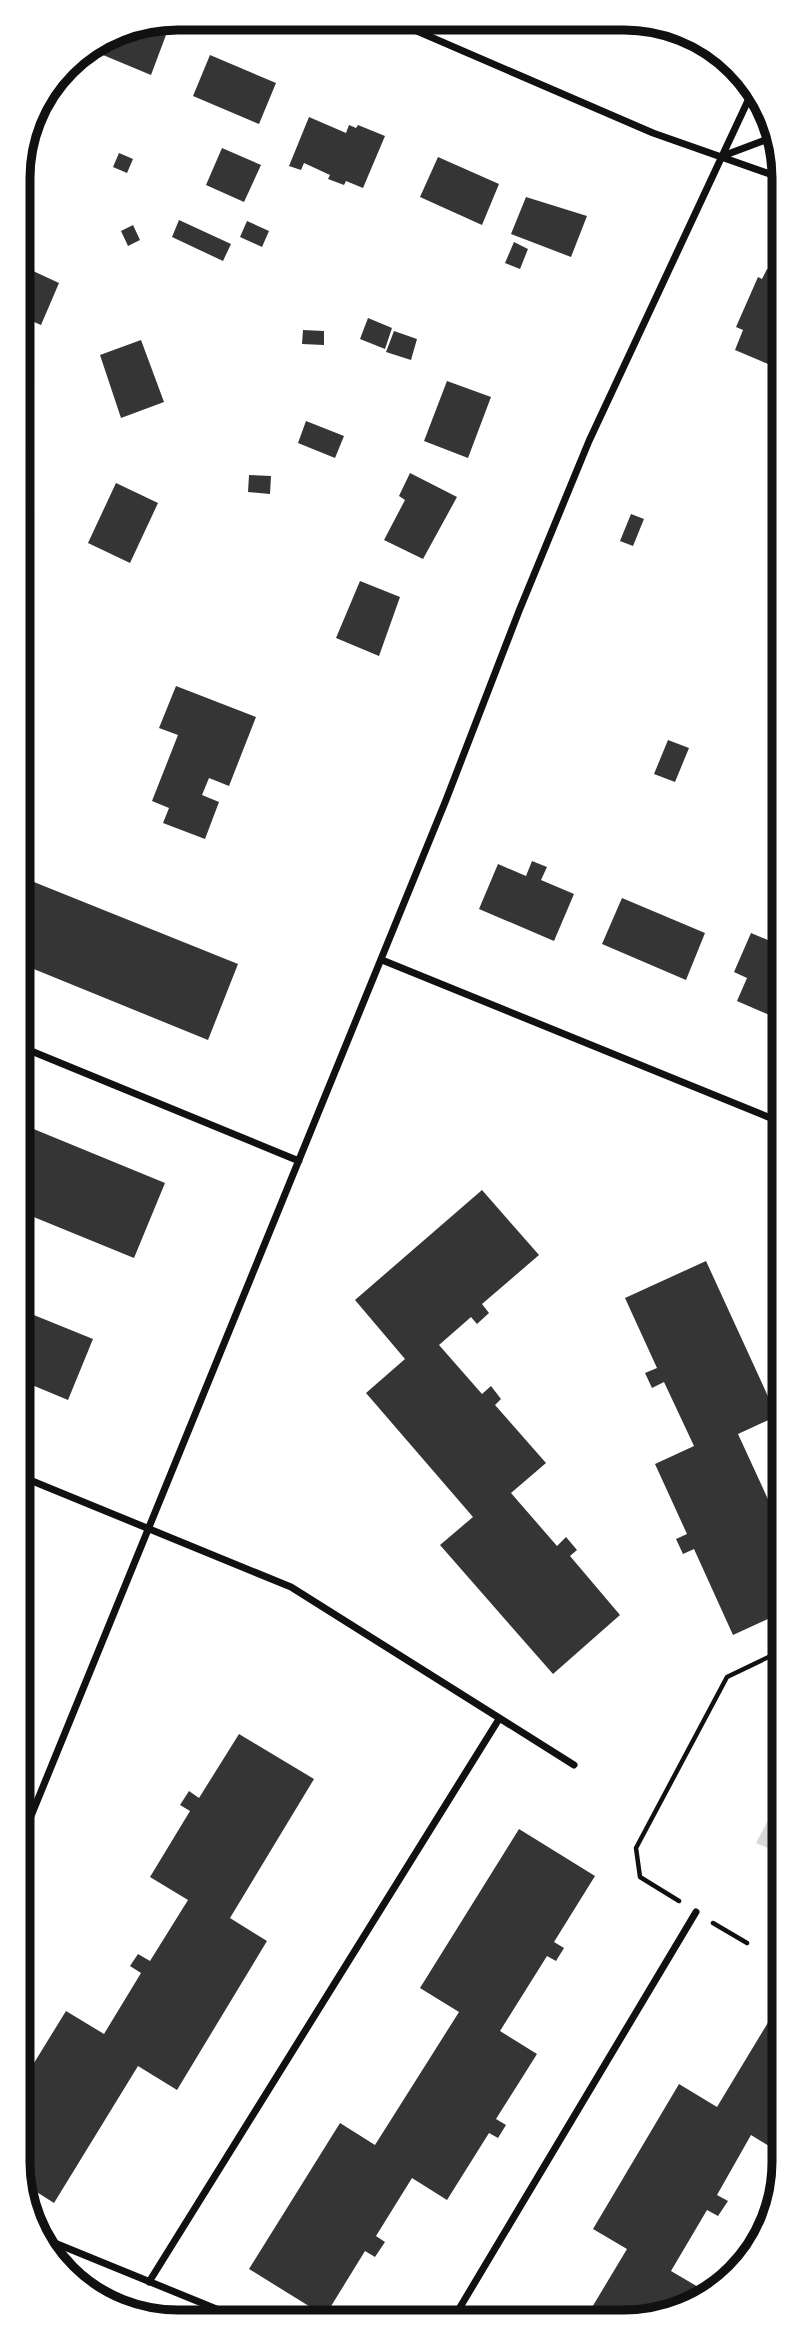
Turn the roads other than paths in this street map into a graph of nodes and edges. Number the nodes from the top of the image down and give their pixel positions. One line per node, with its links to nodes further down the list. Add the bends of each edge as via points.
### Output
1 (414, 30): 4 (street)
2 (749, 99): 4 (street)
3 (766, 140): 4 (street)
4 (720, 158): 5 (street); 6 (street, via 589,441)
5 (772, 175)
6 (382, 960): 8 (street); 9 (street)
7 (30, 1051): 9 (street)
8 (772, 1119)
9 (299, 1161): 11 (street)
10 (30, 1480): 11 (street)
11 (149, 1527): 12 (street, via 291,1587); 14 (street)
12 (499, 1719): 13 (street); 17 (street)
13 (574, 1765)
14 (30, 1819)
15 (696, 1912): 19 (street)
16 (54, 2243): 17 (street)
17 (149, 2282): 18 (street)
18 (219, 2310)
19 (458, 2310)

